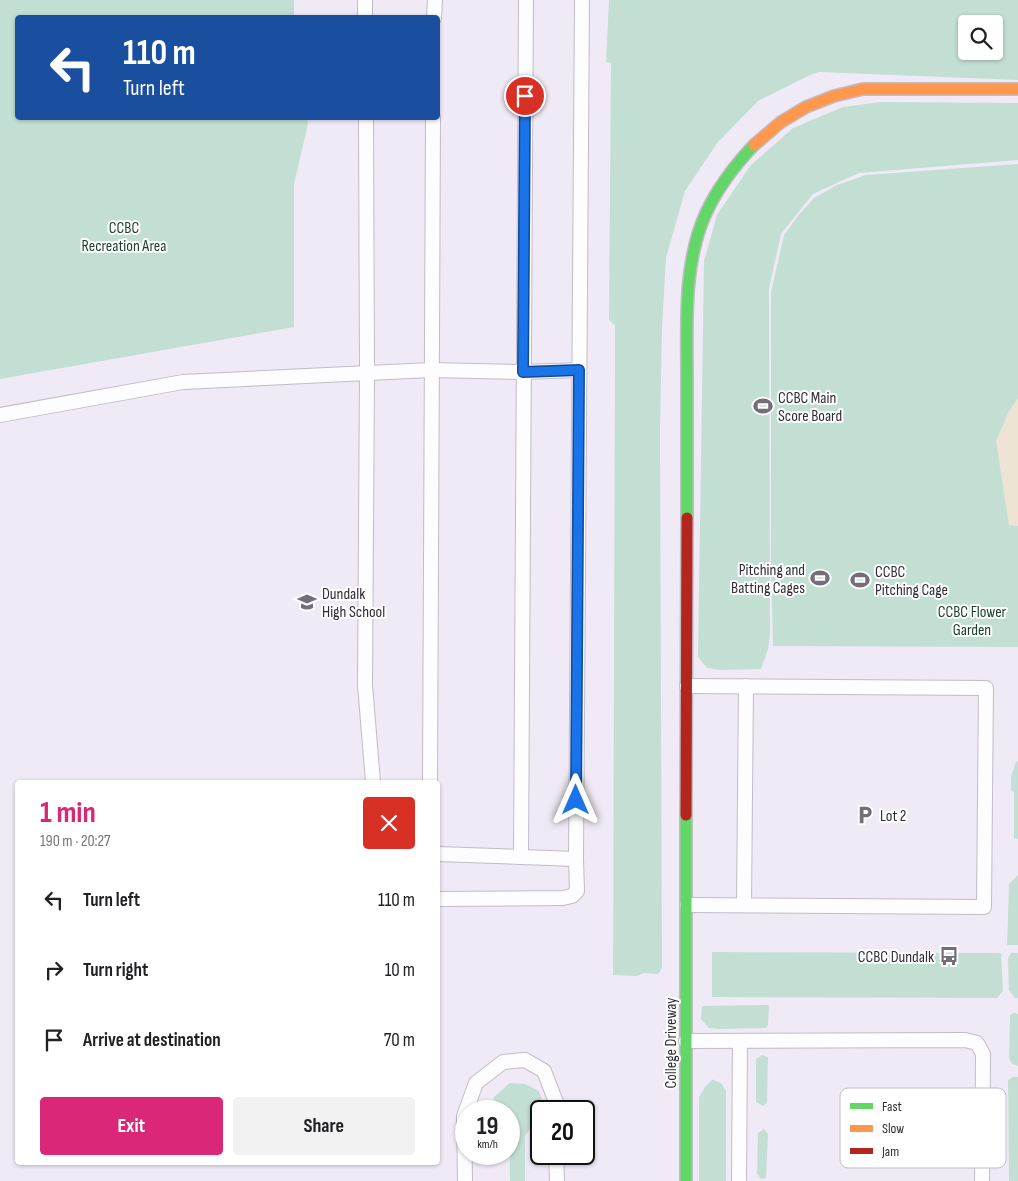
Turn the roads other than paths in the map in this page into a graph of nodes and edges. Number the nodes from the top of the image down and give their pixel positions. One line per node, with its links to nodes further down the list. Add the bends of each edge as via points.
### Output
1 (365, 0): 5 (lane)
2 (435, 0): 6 (lane)
3 (526, 0): 12 (lane)
4 (582, 0): 11 (lane)
5 (365, 15)
6 (434, 15)
7 (1018, 89): 15 (street, College Driveway, via 863,89 827,98 795,112 770,130 743,155 708,208 696,242 689,286)
8 (366, 120): 13 (lane)
9 (433, 120): 10 (lane)
10 (431, 370): 12 (lane); 13 (lane); 18 (lane)
11 (579, 370): 12 (lane); 21 (lane)
12 (523, 372): 20 (lane)
13 (367, 373): 14 (lane, via 183,382); 17 (lane, via 365,685)
14 (0, 415)
15 (687, 686): 16 (lane); 23 (street, College Driveway)
16 (746, 686): 24 (lane); 24 (lane, via 986,688 984,907)
17 (374, 780)
18 (430, 780)
19 (440, 854): 20 (lane)
20 (521, 857): 21 (lane)
21 (576, 859): 22 (lane, via 577,891 572,896)
22 (440, 899)
23 (687, 905): 24 (lane); 25 (street, College Driveway)
24 (744, 905)
25 (686, 1042): 26 (lane); 33 (street, College Driveway)
26 (740, 1042): 27 (lane, via 965,1040 977,1043 983,1054); 34 (lane)
27 (983, 1088)
28 (555, 1100): 31 (lane, via 544,1071 525,1060 503,1062 476,1083 464,1116)
29 (556, 1165): 32 (lane)
30 (982, 1168): 35 (lane)
31 (465, 1181)
32 (557, 1181)
33 (686, 1181)
34 (739, 1181)
35 (982, 1181)

